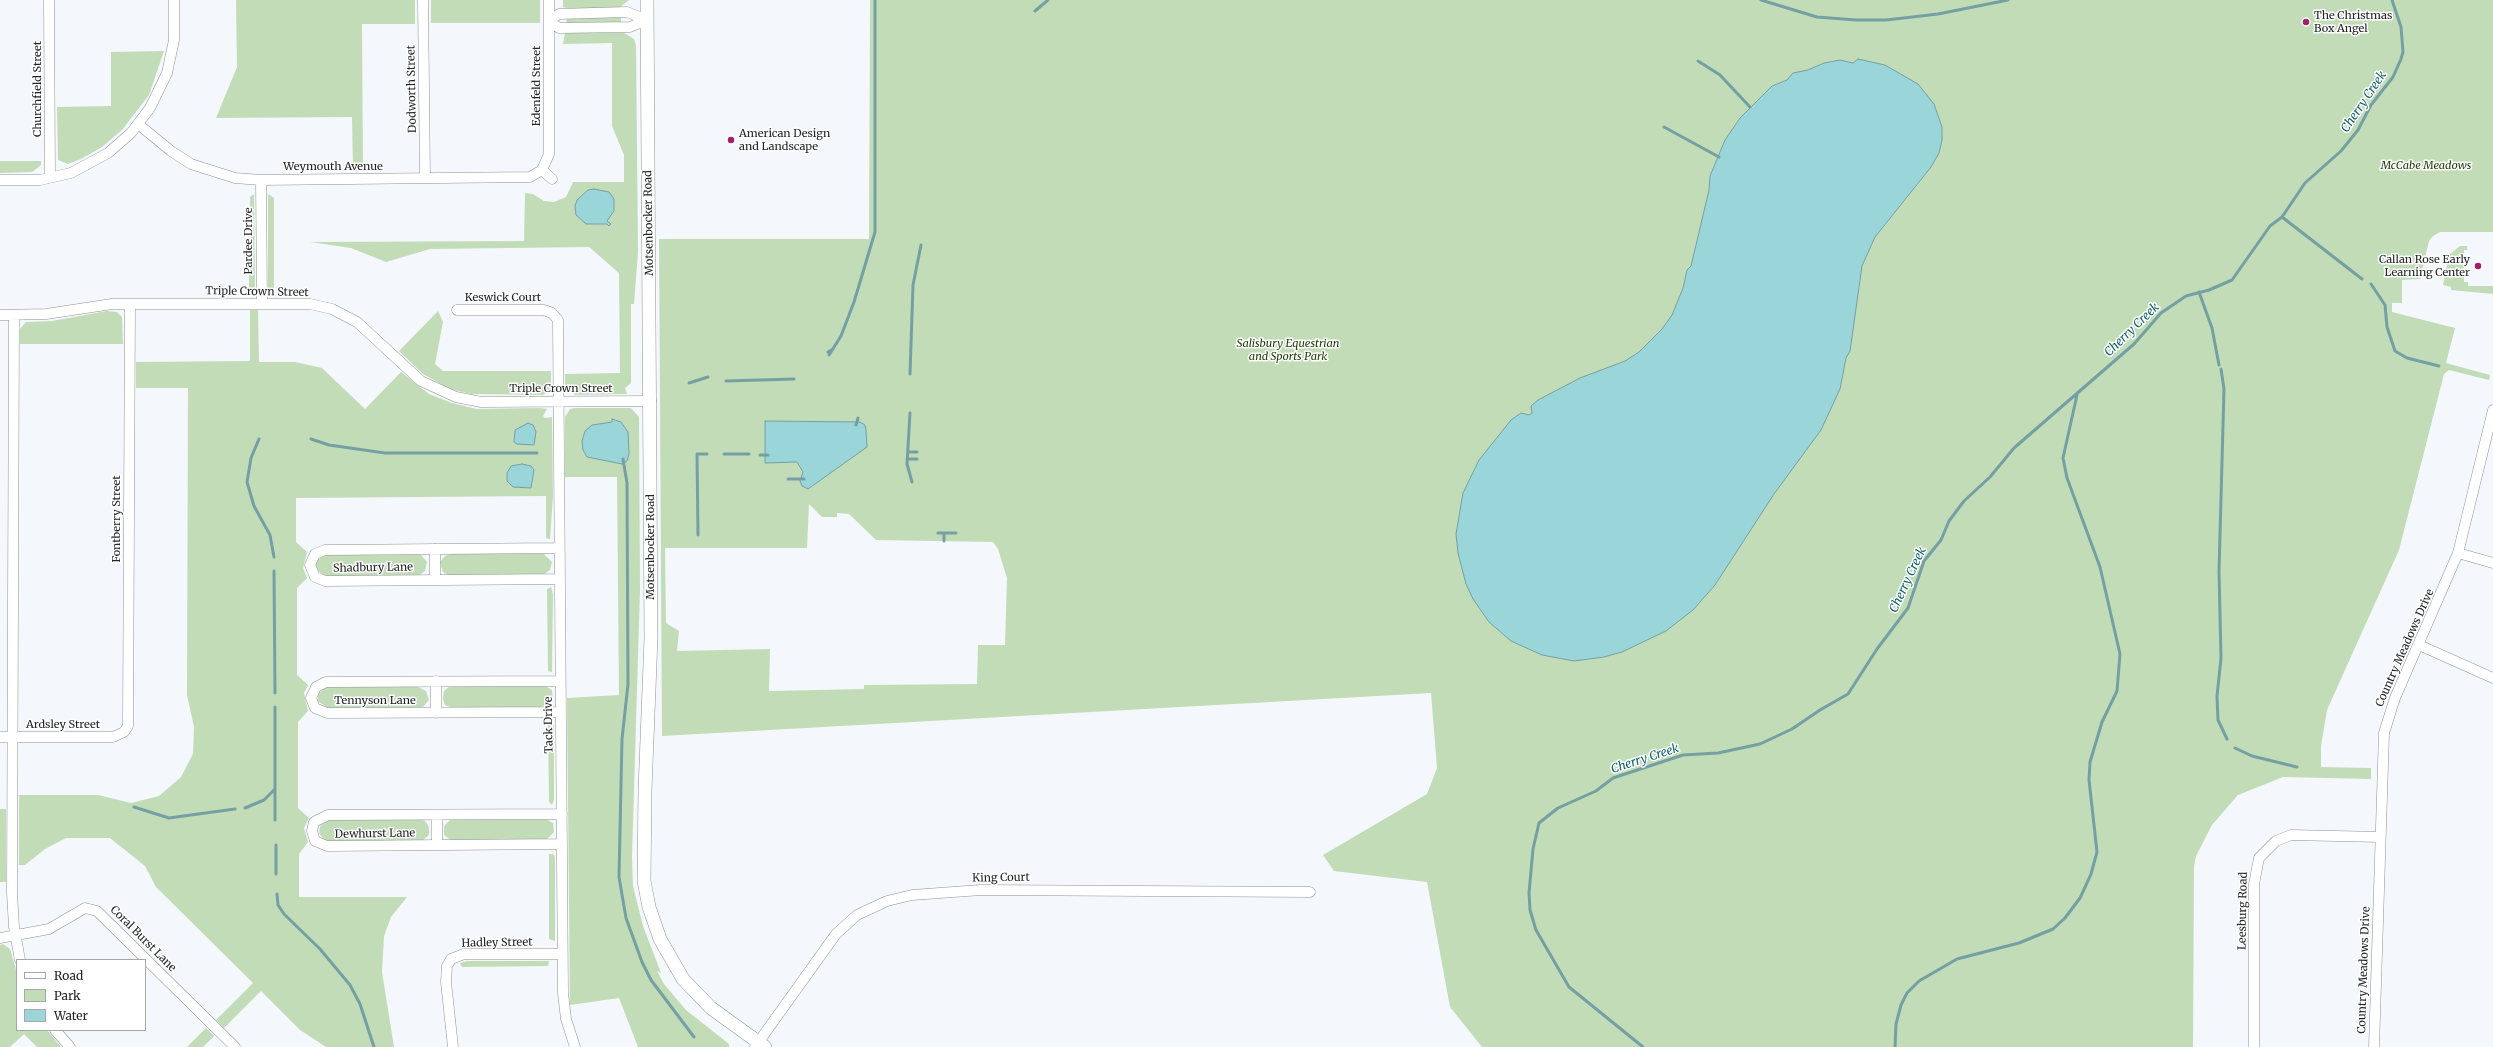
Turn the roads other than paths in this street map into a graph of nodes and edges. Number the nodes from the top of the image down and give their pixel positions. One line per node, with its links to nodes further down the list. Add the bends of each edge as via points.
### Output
1 (49, 0): 10 (street, Churchfield Street)
2 (174, 0): 8 (street, via 174,40 167,72 156,99)
3 (423, 0): 11 (street, Dodworth Street)
4 (549, 0): 7 (street, Edenfeld Street)
5 (647, 0): 6 (main road, Motsenbocker Road)
6 (647, 20): 7 (street, via 630,27 559,28); 7 (street, via 627,12 559,14); 20 (main road, Motsenbocker Road)
7 (549, 21): 9 (street, Edenfeld Street, via 550,154)
8 (138, 124): 10 (street, via 117,146 99,159 80,169); 14 (street, Weymouth Avenue, via 191,164 225,176)
9 (542, 170): 11 (street, Weymouth Avenue, via 525,178); 12 (street)
10 (50, 178): 13 (street)
11 (425, 178): 14 (street, Weymouth Avenue)
12 (552, 179)
13 (0, 180)
14 (261, 180): 15 (street, Pardee Drive)
15 (262, 303): 16 (street, Triple Crown Street); 21 (street, Triple Crown Street, via 310,304 340,312 369,331 421,381 448,395 481,402)
16 (130, 304): 19 (street, Triple Crown Street, via 103,304 46,314); 36 (street, Fontberry Street)
17 (457, 310): 21 (street, Keswick Court, via 544,310 556,316)
18 (0, 315): 19 (street, Triple Crown Street)
19 (14, 315): 38 (street)
20 (651, 401): 21 (street, Triple Crown Street); 50 (main road, Motsenbocker Road, via 651,638 644,845 646,893 660,939 682,979 711,1008)
21 (558, 402): 24 (street, Tack Drive)
22 (2493, 410): 23 (street, Country Meadows Drive)
23 (2490, 435): 26 (street, Country Meadows Drive)
24 (560, 548): 25 (street, Shadbury Lane); 29 (street, Tack Drive)
25 (435, 549): 28 (street); 28 (street, Shadbury Lane, via 325,550 315,554 310,565 315,577 325,581)
26 (2458, 553): 27 (street); 30 (street, Country Meadows Drive)
27 (2493, 563)
28 (435, 579): 29 (street, Shadbury Lane)
29 (560, 579): 32 (street, Tack Drive)
30 (2419, 645): 31 (street); 41 (street, Country Meadows Drive, via 2386,725 2382,751)
31 (2493, 678)
32 (560, 681): 33 (street, Tennyson Lane); 34 (street, Tack Drive)
33 (436, 682): 35 (street); 35 (street, Tennyson Lane, via 326,682 316,687 311,698 315,708 327,714)
34 (561, 712): 35 (street, Tennyson Lane); 39 (street, Tack Drive)
35 (436, 713)
36 (127, 735): 38 (street, Ardsley Street)
37 (0, 737): 38 (street, Ardsley Street)
38 (13, 737): 45 (street, via 12,893)
39 (562, 814): 40 (street, Dewhurst Lane); 42 (street, Tack Drive)
40 (437, 815): 43 (street); 43 (street, Dewhurst Lane, via 328,815 314,822 312,831 316,841 327,846)
41 (2380, 837): 55 (street, Leesburg Road, via 2291,835 2276,841 2259,858 2254,884); 56 (street, Country Meadows Drive)
42 (562, 844): 43 (street, Dewhurst Lane); 47 (street, Tack Drive)
43 (437, 845)
44 (1310, 892): 50 (street, King Court, via 981,890 912,895 887,901 858,915 836,934)
45 (15, 935): 46 (street, Coral Burst Lane); 48 (street); 52 (street, Coral Burst Lane, via 50,929 89,904)
46 (0, 938)
47 (562, 954): 53 (street, Hadley Street, via 448,955 448,1019); 54 (street, Tack Drive, via 564,1012)
48 (20, 959)
49 (57, 1031): 51 (street)
50 (759, 1045)
51 (70, 1047)
52 (235, 1047)
53 (453, 1047)
54 (575, 1047)
55 (2254, 1047)
56 (2374, 1047)

